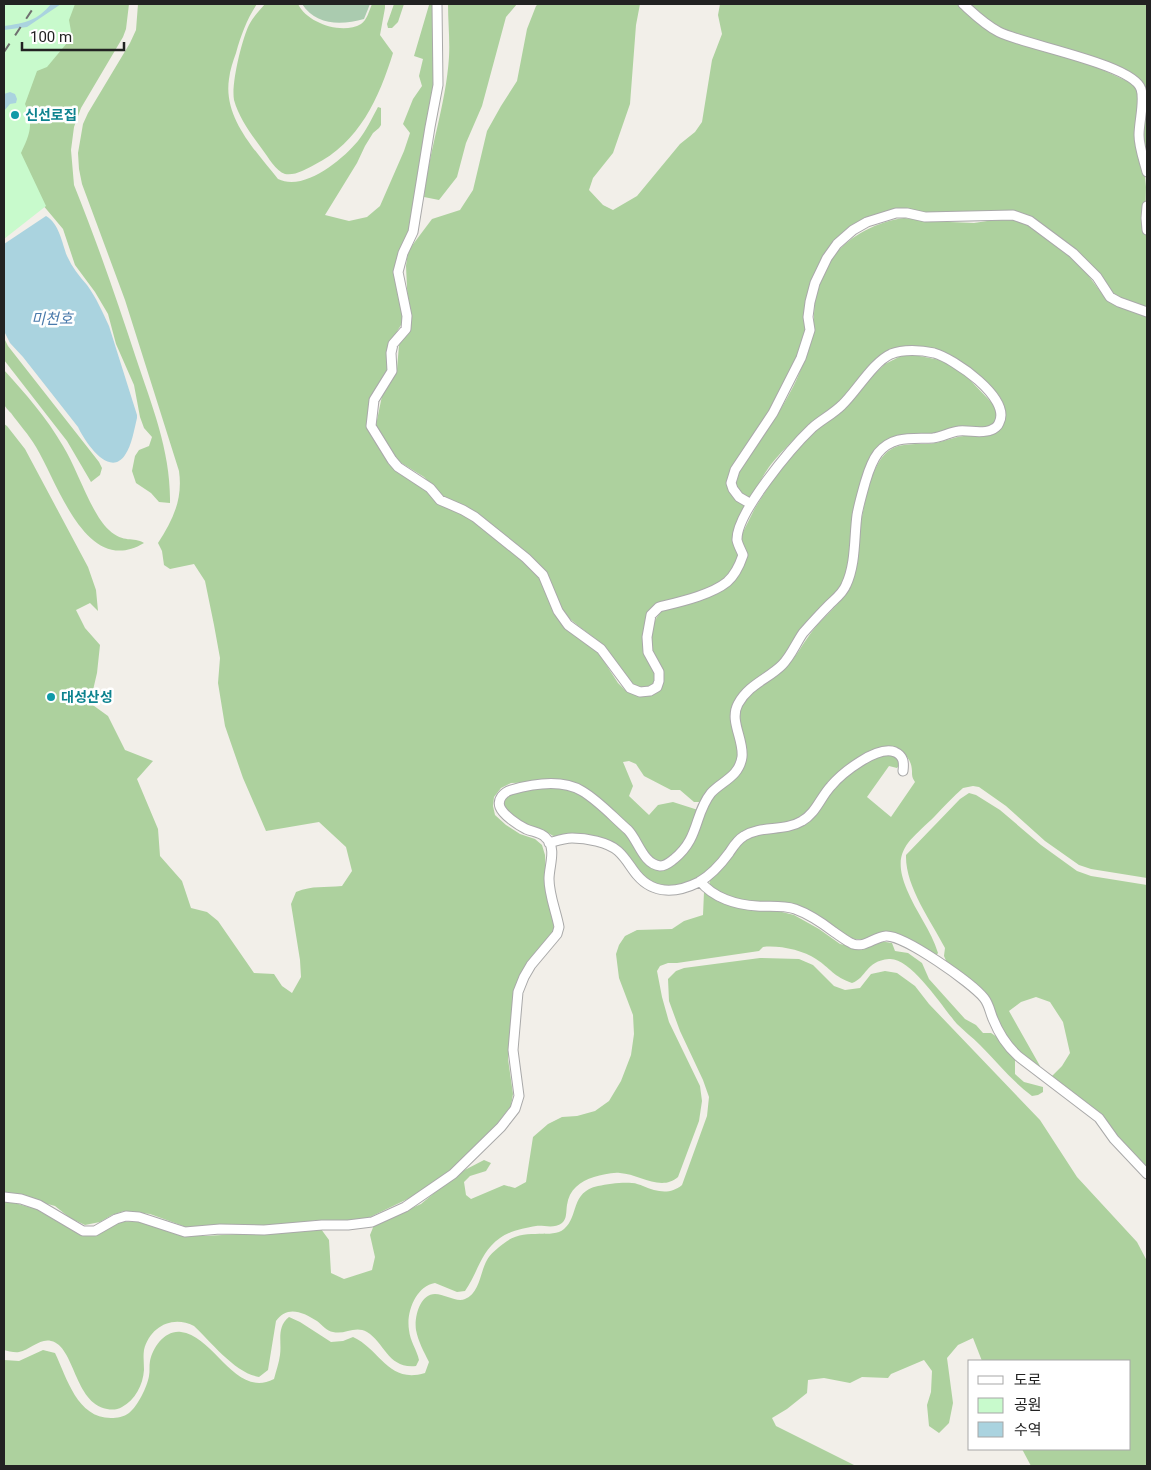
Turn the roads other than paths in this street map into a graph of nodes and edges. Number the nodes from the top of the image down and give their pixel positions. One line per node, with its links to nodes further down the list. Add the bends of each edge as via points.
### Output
1 (437, 4): 7 (street, via 438,85 413,232 398,272 407,316 406,329 393,344 392,372 374,400 371,426 380,441 398,467 430,488 440,500 474,517 526,558 543,575 558,611 568,625 601,649 630,688 640,692 650,692 659,681 659,672 648,652 651,615 659,607 704,593 729,580 743,555 737,537)
2 (963, 4): 3 (street, via 1000,32 1090,60 1136,82 1142,92 1139,134)
3 (1147, 172)
4 (1147, 206): 5 (street)
5 (1147, 230)
6 (1147, 312): 7 (street, via 1110,297 1097,277 1073,252 1030,221 1013,215 925,217 896,213 867,222 837,244 827,258 810,302 810,330 801,358 773,413 735,470 731,482 733,489)
7 (751, 504): 9 (street, via 771,474 799,442 842,406 891,354 908,350 936,354 980,382 1000,407 999,423 990,430 956,431 931,438 907,437 878,453 869,471 858,514 846,586 806,631 784,663 750,688 738,703 735,718 742,747 740,763 734,774 711,793 689,844 681,853 665,865 654,864 634,836 581,790 544,784 506,791 499,806 504,813)
8 (903, 771): 10 (street, via 902,757 897,753 884,751 871,756 830,787 802,822 744,836 716,869)
9 (549, 843): 10 (street, via 571,838 608,844 618,851 646,885 655,889 671,890); 12 (street, via 552,856 549,879 559,927 557,934 531,965 518,992 513,1050 518,1103 476,1153 412,1203 372,1222 348,1225 185,1232 126,1216 95,1231 83,1231 38,1205)
10 (700, 881): 11 (street, via 706,889 727,900 792,908 810,915 855,944 862,945 886,936 896,938 950,969 984,998 998,1032 1010,1049 1099,1118)
11 (1147, 1174)
12 (4, 1197)

